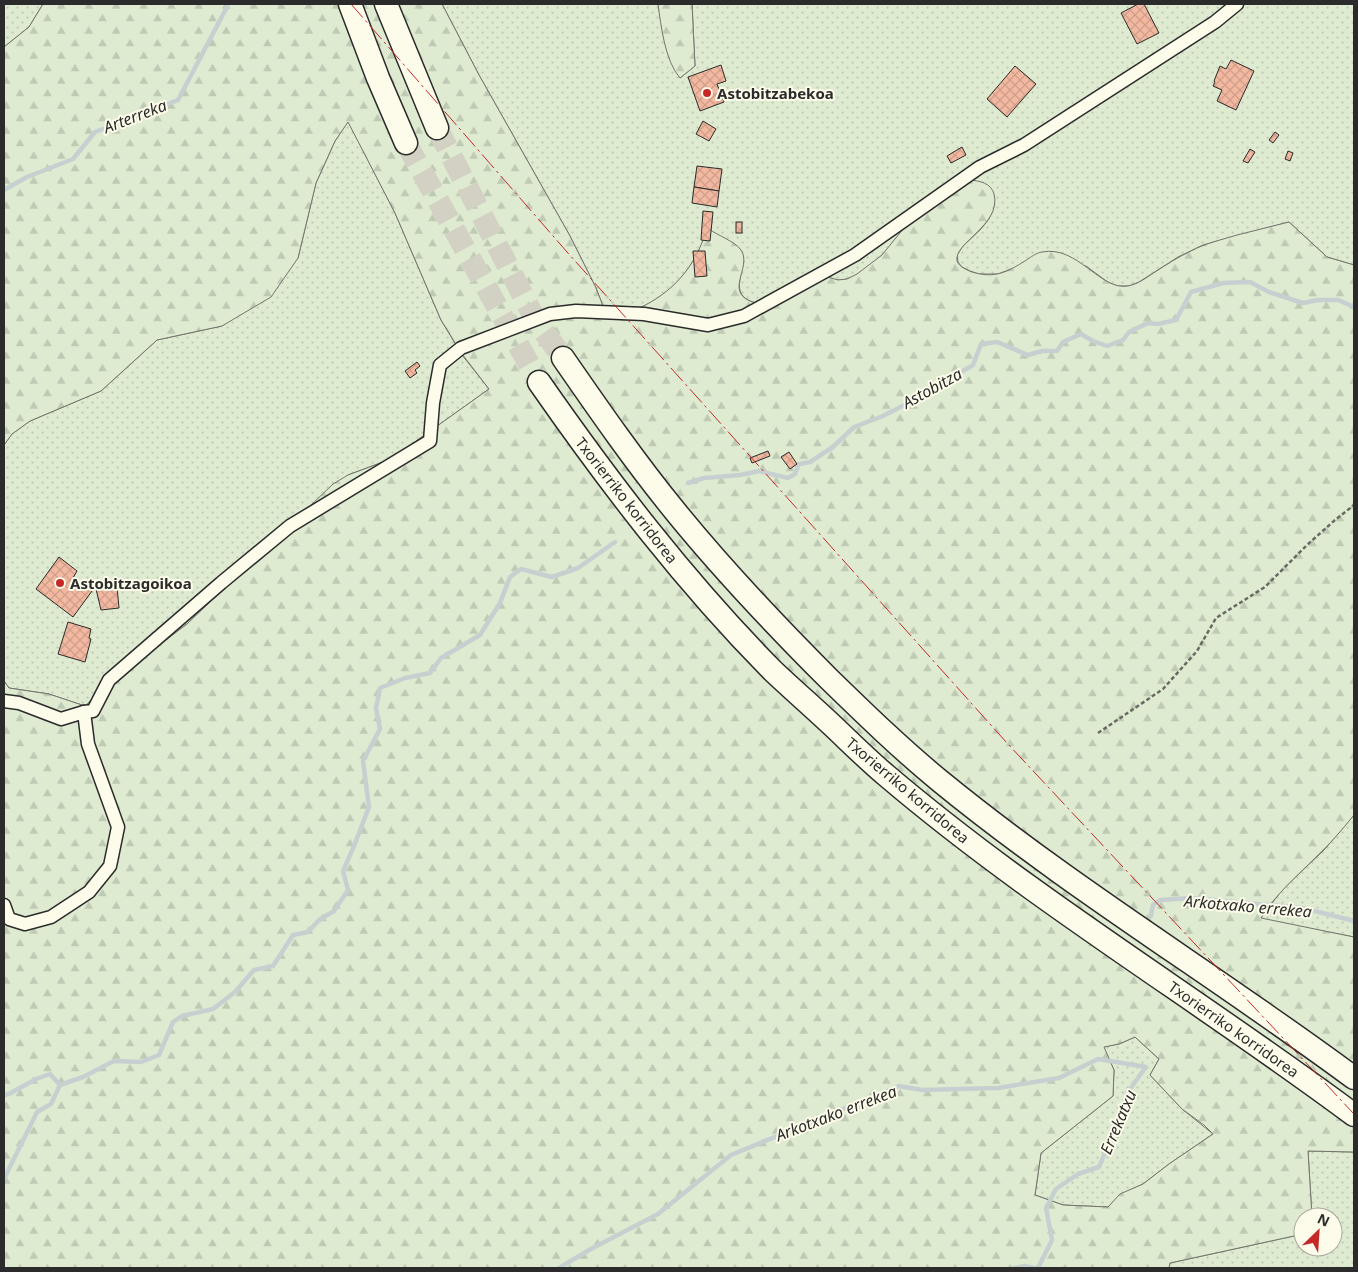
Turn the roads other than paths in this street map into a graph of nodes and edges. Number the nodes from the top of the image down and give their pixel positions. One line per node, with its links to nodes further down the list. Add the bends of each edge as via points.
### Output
1 (350, 4): 5 (highway)
2 (1237, 4): 9 (street, via 1215,22 1024,145 980,168 855,254 744,316 708,325 644,314 576,311 550,314 461,348 440,365 430,441 290,526 109,680 93,712)
3 (386, 5): 4 (highway)
4 (437, 128)
5 (406, 143)
6 (563, 358): 11 (highway, Txorierriko korridorea, via 675,511 793,644 881,730 939,781 1011,836)
7 (539, 382): 12 (highway, Txorierriko korridorea, via 623,499 730,626 774,672 885,775 1035,891)
8 (4, 701): 9 (street, via 19,703 61,719)
9 (84, 712): 10 (street, via 88,744 118,827 110,866 89,892 51,917 25,924 8,919)
10 (4, 905)
11 (1354, 1078)
12 (1354, 1114)

